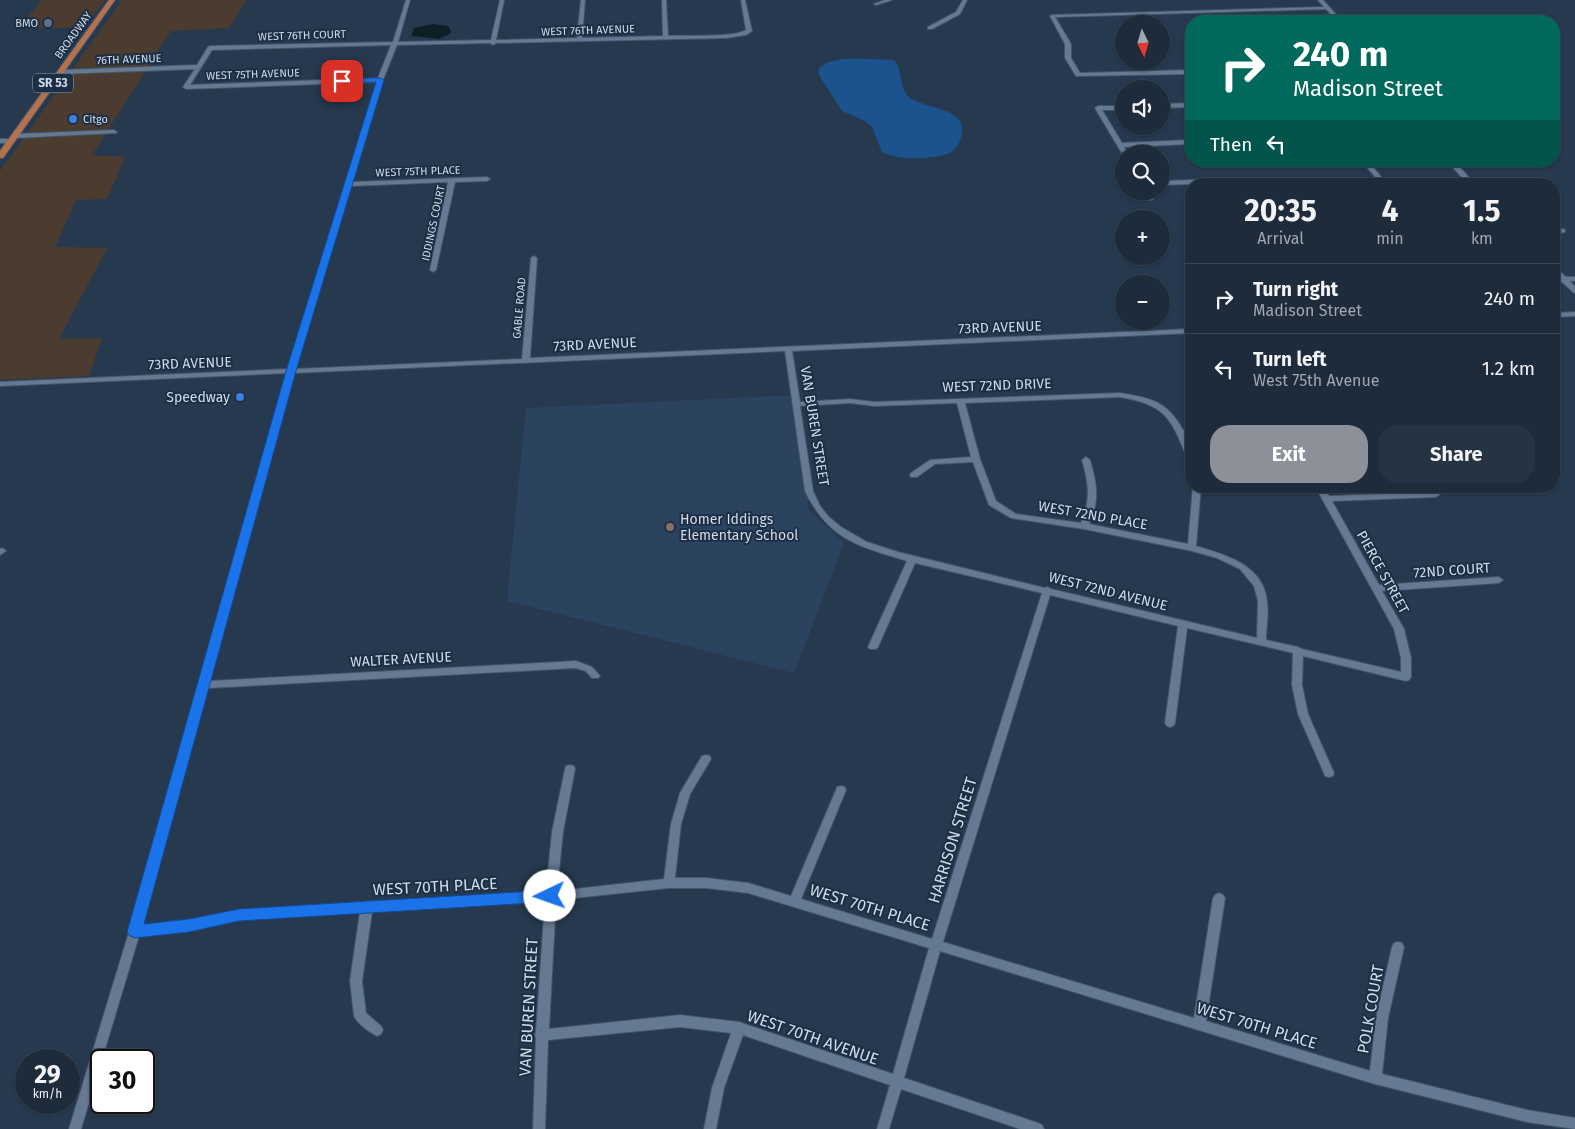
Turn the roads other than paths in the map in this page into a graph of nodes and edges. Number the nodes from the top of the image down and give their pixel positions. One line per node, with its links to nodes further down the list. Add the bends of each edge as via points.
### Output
1 (112, 0): 19 (main road, BROADWAY / SR 53)
2 (408, 0): 16 (street)
3 (502, 0): 17 (street)
4 (583, 0): 15 (street)
5 (664, 0): 14 (street)
6 (743, 0): 14 (street, WEST 76TH AVENUE, via 749,31 744,34)
7 (890, 0): 10 (street)
8 (965, 0): 13 (street, via 958,13)
9 (1320, 0): 11 (street)
10 (876, 4)
11 (1327, 8): 12 (street); 20 (street, via 1052,16 1068,44 1068,58 1078,75)
12 (1334, 15)
13 (930, 28)
14 (666, 38): 15 (street, WEST 76TH AVENUE)
15 (579, 40): 17 (street, WEST 76TH AVENUE)
16 (396, 43): 17 (street, WEST 76TH AVENUE); 18 (street, WEST 76TH COURT, via 210,48); 21 (street)
17 (493, 43)
18 (198, 67): 19 (street, 76TH AVENUE); 21 (street, WEST 75TH AVENUE, via 186,86)
19 (61, 72): 27 (main road, BROADWAY / SR 53)
20 (1185, 72)
21 (380, 80): 39 (street)
22 (1185, 105): 23 (street)
23 (1170, 106)
24 (1098, 108): 25 (street); 30 (street)
25 (1115, 108)
26 (114, 132): 27 (street)
27 (13, 138): 28 (street); 31 (main road, BROADWAY / SR 53)
28 (0, 141)
29 (1185, 142): 30 (street)
30 (1119, 145)
31 (0, 156)
32 (1370, 167): 34 (street)
33 (1456, 167): 35 (street)
34 (1379, 178)
35 (1466, 178)
36 (487, 179): 37 (street, WEST 75TH PLACE)
37 (452, 180): 39 (street, WEST 75TH PLACE); 44 (street, IDDINGS COURT)
38 (1185, 183): 40 (street)
39 (350, 184): 55 (street)
40 (1170, 184)
41 (1560, 231): 42 (street)
42 (1563, 231)
43 (534, 258): 54 (street, GABLE ROAD)
44 (433, 270)
45 (1560, 275): 47 (street)
46 (1560, 279): 47 (street)
47 (1564, 279): 48 (street); 49 (street)
48 (1575, 279)
49 (1575, 291)
50 (1575, 314): 51 (street)
51 (1560, 315)
52 (1185, 331): 53 (street, 73RD AVENUE)
53 (788, 348): 54 (street, 73RD AVENUE); 58 (street, VAN BUREN STREET)
54 (526, 360): 55 (street, 73RD AVENUE)
55 (291, 371): 56 (street, 73RD AVENUE); 83 (street)
56 (0, 384)
57 (960, 400): 58 (street, WEST 72ND DRIVE); 59 (street, WEST 72ND DRIVE, via 1120,395 1147,399 1168,412); 62 (street)
58 (797, 404): 70 (street, VAN BUREN STREET, via 809,491)
59 (1181, 433): 60 (street); 61 (street, WEST 72ND DRIVE)
60 (1185, 433)
61 (1185, 443)
62 (976, 459): 64 (street, via 933,462); 69 (street)
63 (1086, 460): 71 (street, via 1093,483 1094,506)
64 (914, 475)
65 (1196, 493): 72 (street)
66 (1322, 493): 68 (street, PIERCE STREET)
67 (1436, 494): 68 (street)
68 (1326, 500): 75 (street, PIERCE STREET)
69 (992, 503): 71 (street, WEST 72ND PLACE, via 1014,516)
70 (816, 508): 73 (street, WEST 72ND AVENUE, via 828,524 847,535 873,548)
71 (1084, 526): 72 (street, WEST 72ND PLACE)
72 (1192, 548): 78 (street, via 1243,567 1258,586 1263,601)
73 (912, 559): 76 (street, WEST 72ND AVENUE); 79 (street)
74 (1500, 580): 75 (street, 72ND COURT)
75 (1376, 588): 82 (street, PIERCE STREET, via 1399,630 1406,658)
76 (1047, 590): 77 (street, WEST 72ND AVENUE); 95 (street, HARRISON STREET)
77 (1183, 624): 78 (street, WEST 72ND AVENUE); 84 (street)
78 (1261, 642): 80 (street, WEST 72ND AVENUE)
79 (873, 647)
80 (1298, 650): 82 (street, WEST 72ND AVENUE); 87 (street, via 1297,685 1303,714)
81 (595, 676): 83 (street, WALTER AVENUE, via 589,669 576,664)
82 (1406, 677)
83 (205, 685): 94 (street)
84 (1170, 723)
85 (706, 759): 89 (street, via 685,793 676,824)
86 (570, 769): 90 (street, VAN BUREN STREET, via 559,812)
87 (1329, 773)
88 (840, 790): 92 (street)
89 (669, 883): 90 (street, WEST 70TH PLACE); 92 (street, WEST 70TH PLACE, via 748,888)
90 (550, 896): 93 (street, WEST 70TH PLACE); 100 (street, VAN BUREN STREET)
91 (1219, 898): 97 (street)
92 (795, 900): 95 (street, WEST 70TH PLACE)
93 (367, 906): 94 (street, WEST 70TH PLACE, via 239,915 189,926); 99 (street, via 356,982 360,1016)
94 (135, 932): 104 (street)
95 (936, 945): 97 (street, WEST 70TH PLACE); 102 (street, HARRISON STREET)
96 (1398, 947): 101 (street, POLK COURT, via 1382,1018)
97 (1199, 1025): 101 (street, WEST 70TH PLACE)
98 (739, 1028): 100 (street, WEST 70TH AVENUE, via 680,1021); 102 (street, WEST 70TH AVENUE); 106 (street, via 718,1088)
99 (377, 1030)
100 (541, 1035): 105 (street, VAN BUREN STREET)
101 (1375, 1078): 103 (street, WEST 70TH PLACE, via 1527,1116)
102 (894, 1082): 107 (street, HARRISON STREET); 108 (street, WEST 70TH AVENUE)
103 (1575, 1124)
104 (75, 1129)
105 (539, 1129)
106 (710, 1129)
107 (882, 1129)
108 (1038, 1129)

